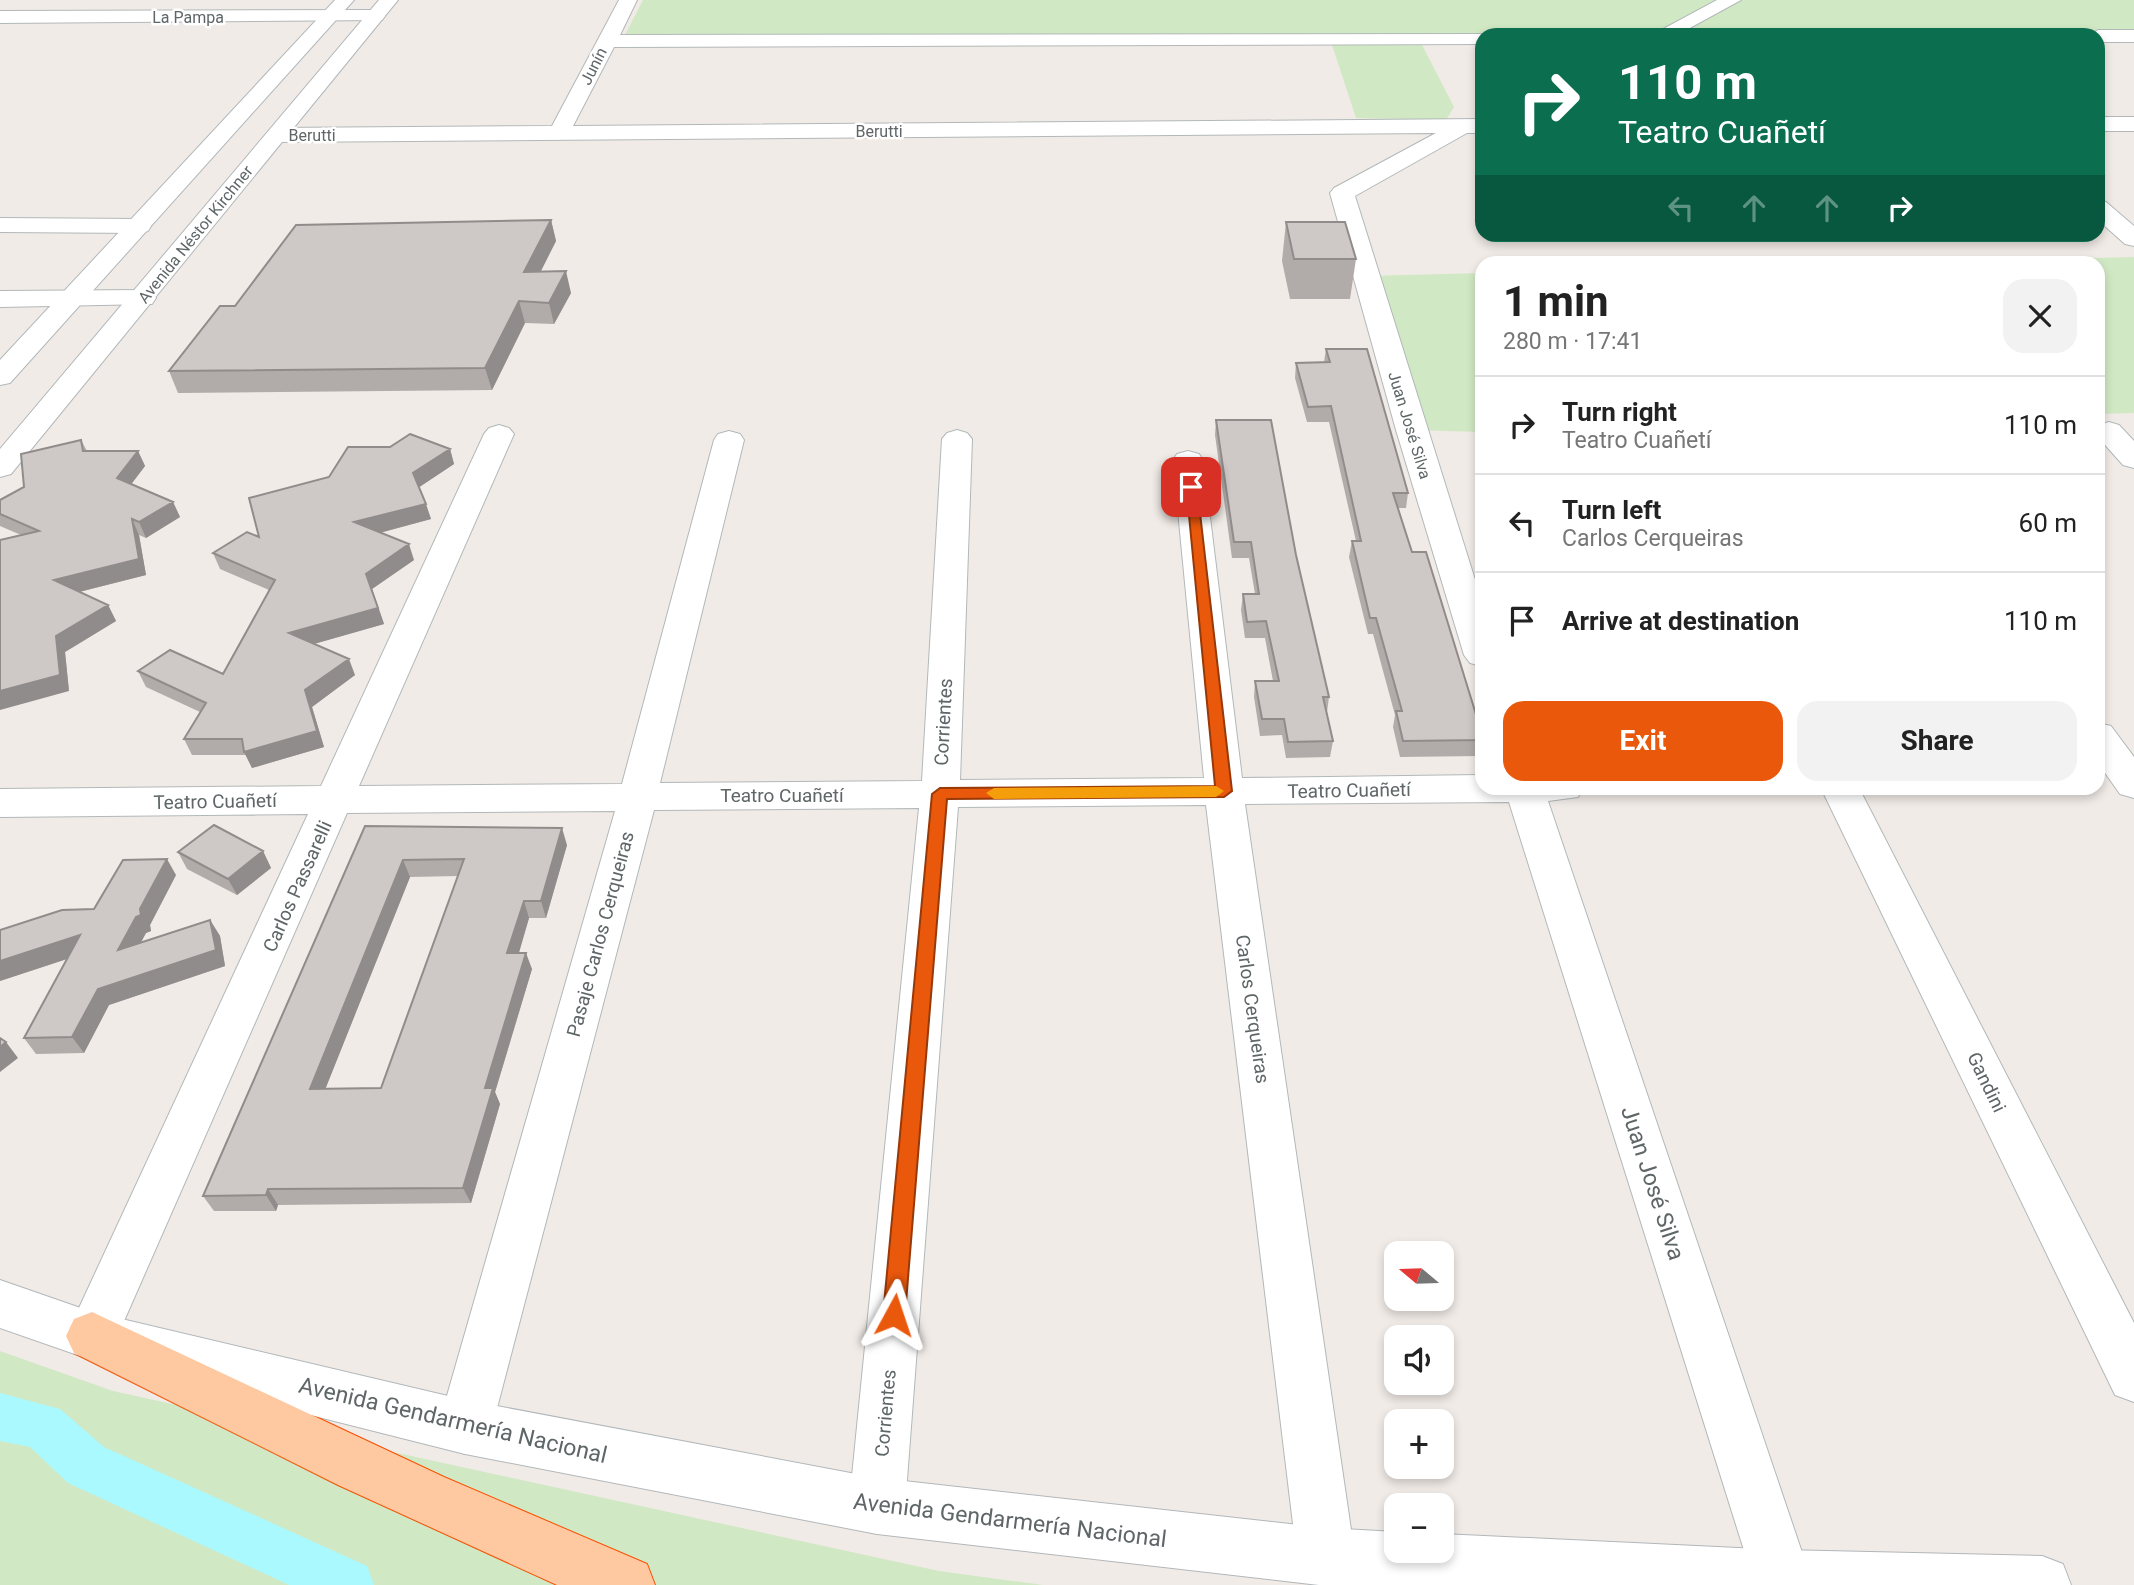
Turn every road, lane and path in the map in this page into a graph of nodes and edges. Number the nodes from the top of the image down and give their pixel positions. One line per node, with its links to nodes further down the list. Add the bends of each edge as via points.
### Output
1 (35, 0): 6 (street)
2 (628, 0): 11 (street, Junín)
3 (1732, 0): 7 (street)
4 (338, 8): 5 (street, La Pampa); 6 (street, La Pampa); 20 (street)
5 (382, 8): 17 (street, Avenida Néstor Kirchner)
6 (4, 20)
7 (1676, 28)
8 (2105, 36): 9 (street)
9 (2134, 36)
10 (1475, 38): 11 (street)
11 (606, 41): 16 (street, Junín)
12 (1475, 124): 16 (street, Berutti)
13 (2105, 124): 14 (street)
14 (2134, 124)
15 (1475, 125): 33 (street, Juan José Silva, via 1342,192)
16 (559, 133): 17 (street, Berutti)
17 (276, 135): 22 (street, Avenida Néstor Kirchner)
18 (2105, 213): 21 (street)
19 (0, 225): 20 (street)
20 (139, 226): 24 (street)
21 (2134, 239)
22 (143, 298): 24 (street); 32 (street, Avenida Néstor Kirchner)
23 (0, 299): 24 (street)
24 (73, 299): 25 (street)
25 (0, 377)
26 (2109, 431): 30 (street)
27 (499, 434): 42 (street, Carlos Passarelli)
28 (957, 439): 38 (street, Corrientes)
29 (730, 440): 41 (street, Pasaje Carlos Cerqueiras)
30 (2134, 459)
31 (1188, 460): 37 (street, Carlos Cerqueiras)
32 (0, 468)
33 (1475, 633)
34 (2105, 747): 35 (street)
35 (2124, 782)
36 (1475, 788): 37 (street, Teatro Cuañetí)
37 (1224, 791): 38 (street, Teatro Cuañetí); 49 (street, Carlos Cerqueiras)
38 (940, 794): 41 (street, Teatro Cuañetí); 48 (street, Corrientes)
39 (1526, 795): 50 (street, Juan José Silva)
40 (1843, 795): 46 (street, Gandini)
41 (638, 796): 42 (street, Teatro Cuañetí); 47 (street, Pasaje Carlos Cerqueiras)
42 (336, 800): 43 (street, Teatro Cuañetí); 45 (street, Carlos Passarelli)
43 (0, 803)
44 (0, 1304): 45 (street, Avenida Gendarmería Nacional)
45 (92, 1336): 47 (street, Avenida Gendarmería Nacional); 51 (highway, via 278,1429 521,1542)
46 (2134, 1377)
47 (465, 1427): 48 (street, Avenida Gendarmería Nacional)
48 (877, 1506): 49 (street, Avenida Gendarmería Nacional)
49 (1326, 1557): 50 (street, Avenida Gendarmería Nacional)
50 (1782, 1579): 52 (street, Avenida Gendarmería Nacional)
51 (626, 1585)
52 (2042, 1585)

